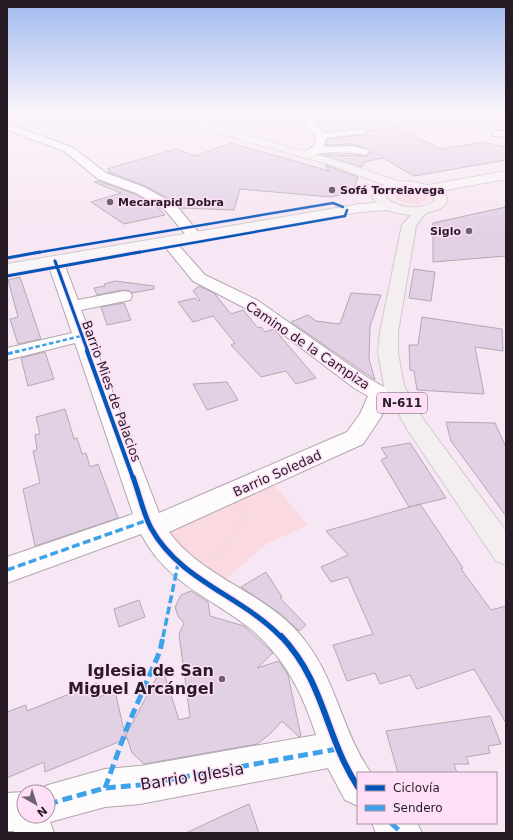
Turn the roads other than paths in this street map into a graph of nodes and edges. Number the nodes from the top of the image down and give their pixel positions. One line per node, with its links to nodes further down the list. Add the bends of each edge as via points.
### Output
1 (73, 153): 12 (street, via 102,176 140,190 170,207)
2 (299, 153): 4 (highway)
3 (310, 153): 4 (street)
4 (305, 155): 5 (highway)
5 (364, 174): 8 (highway); 10 (highway)
6 (506, 175): 9 (main road)
7 (506, 179): 9 (main road)
8 (397, 185): 9 (highway, via 413,186); 10 (highway)
9 (433, 192): 11 (highway, via 441,198 437,206)
10 (381, 193): 11 (highway, via 381,200); 12 (main road, via 356,204)
11 (405, 213): 13 (main road, via 360,208); 21 (highway, N-611, via 389,332)
12 (192, 233): 15 (main road)
13 (168, 242): 14 (main road); 21 (street, Camino de la Campiza, via 200,278 271,316 361,383)
14 (55, 261): 16 (main road); 18 (street, Barrio Mies de Palacios)
15 (7, 264)
16 (7, 269)
17 (124, 296): 18 (street)
18 (71, 307): 19 (street, Barrio Mies de Palacios)
19 (81, 336): 20 (street, Barrio Mies de Palacios); 22 (street, Barrio Mies de Palacios)
20 (7, 354)
21 (389, 394): 22 (street, Barrio Soledad, via 356,438 233,494); 23 (highway, N-611, via 415,424)
22 (149, 524): 24 (street); 25 (street, Barrio Mies de Palacios, via 178,564 266,624 301,660 322,700)
23 (506, 553)
24 (7, 570)
25 (337, 750): 26 (street, Barrio Mies de Palacios); 27 (street, Barrio Iglesia, via 140,785 105,788)
26 (357, 786)
27 (56, 802)
28 (392, 824): 29 (street)
29 (402, 833)

